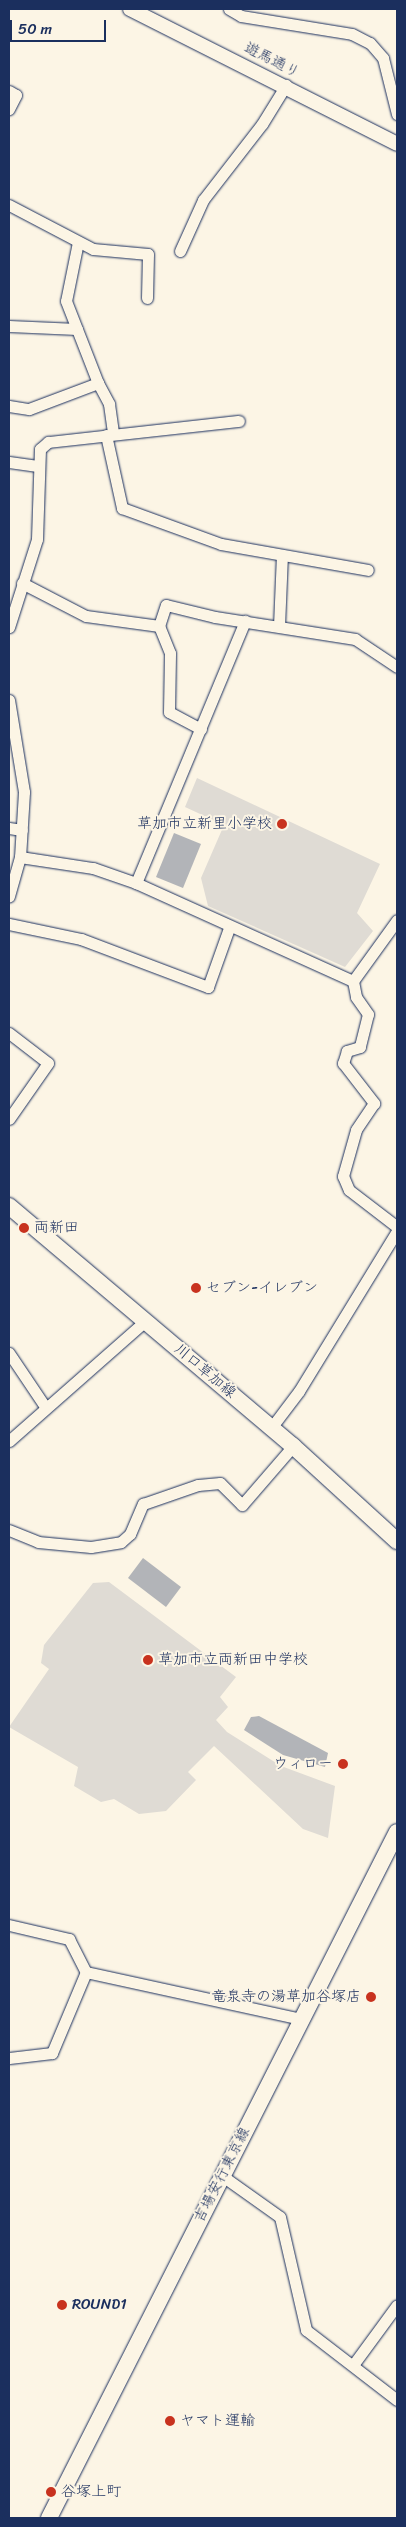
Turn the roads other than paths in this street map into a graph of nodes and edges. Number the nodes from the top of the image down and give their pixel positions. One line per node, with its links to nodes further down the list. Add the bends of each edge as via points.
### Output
1 (130, 9): 4 (street, 遊馬通り)
2 (229, 9): 3 (street)
3 (242, 12): 7 (street, via 352,34 370,43 383,58)
4 (286, 85): 8 (street, 遊馬通り); 11 (street, via 262,124 203,200)
5 (9, 92): 6 (street, via 16,95)
6 (9, 109)
7 (397, 114)
8 (397, 144)
9 (9, 205): 10 (street)
10 (78, 242): 12 (street, via 93,249 148,254); 14 (street, via 66,301)
11 (180, 251)
12 (147, 298)
13 (9, 326): 14 (street)
14 (77, 329): 15 (street)
15 (98, 383): 16 (street, via 29,409); 18 (street, via 109,404)
16 (9, 406)
17 (239, 421): 18 (street)
18 (110, 435): 20 (street, via 48,442 40,449); 21 (street, via 122,508 221,544)
19 (9, 462): 20 (street)
20 (36, 466): 23 (street, via 37,539)
21 (282, 555): 22 (street); 26 (street)
22 (368, 570)
23 (22, 584): 25 (street, via 86,616); 27 (street)
24 (245, 621): 25 (street, via 166,605); 26 (street); 30 (street)
25 (159, 626): 30 (street, via 170,653 169,712)
26 (279, 626): 28 (street, via 355,639)
27 (9, 627)
28 (397, 667)
29 (9, 700): 32 (street, via 24,792)
30 (201, 729): 34 (street)
31 (9, 828): 32 (street)
32 (22, 830): 33 (street)
33 (20, 857): 34 (street, via 93,868); 35 (street)
34 (136, 883): 38 (street)
35 (9, 896)
36 (397, 920): 39 (street)
37 (9, 924): 38 (street, via 81,939 208,987)
38 (229, 928): 39 (street)
39 (353, 981): 43 (street, via 356,997 368,1014 360,1047 347,1051 343,1063 374,1103 356,1130 343,1176 349,1190)
40 (9, 1033): 41 (street, via 48,1062)
41 (9, 1120)
42 (11, 1213): 44 (main road, 川口草加線)
43 (397, 1229): 47 (street, via 300,1391)
44 (144, 1321): 46 (street); 47 (main road, 川口草加線)
45 (9, 1352): 46 (street)
46 (46, 1408): 48 (street)
47 (271, 1428): 49 (main road, 川口草加線)
48 (9, 1441)
49 (293, 1446): 50 (street, via 242,1505 220,1484 198,1485 143,1504 130,1534 121,1542 91,1547 38,1542); 51 (main road, 川口草加線)
50 (9, 1530)
51 (397, 1542)
52 (397, 1832): 55 (main road, 吉場安行東京線)
53 (9, 1925): 54 (street, via 69,1939)
54 (86, 1972): 55 (street); 56 (street, via 52,2053)
55 (301, 2019): 57 (main road, 吉場安行東京線)
56 (9, 2058)
57 (221, 2175): 59 (street, via 280,2217 306,2330); 61 (main road, 吉場安行東京線)
58 (397, 2305): 59 (street)
59 (352, 2365): 60 (street)
60 (397, 2400)
61 (48, 2518)

